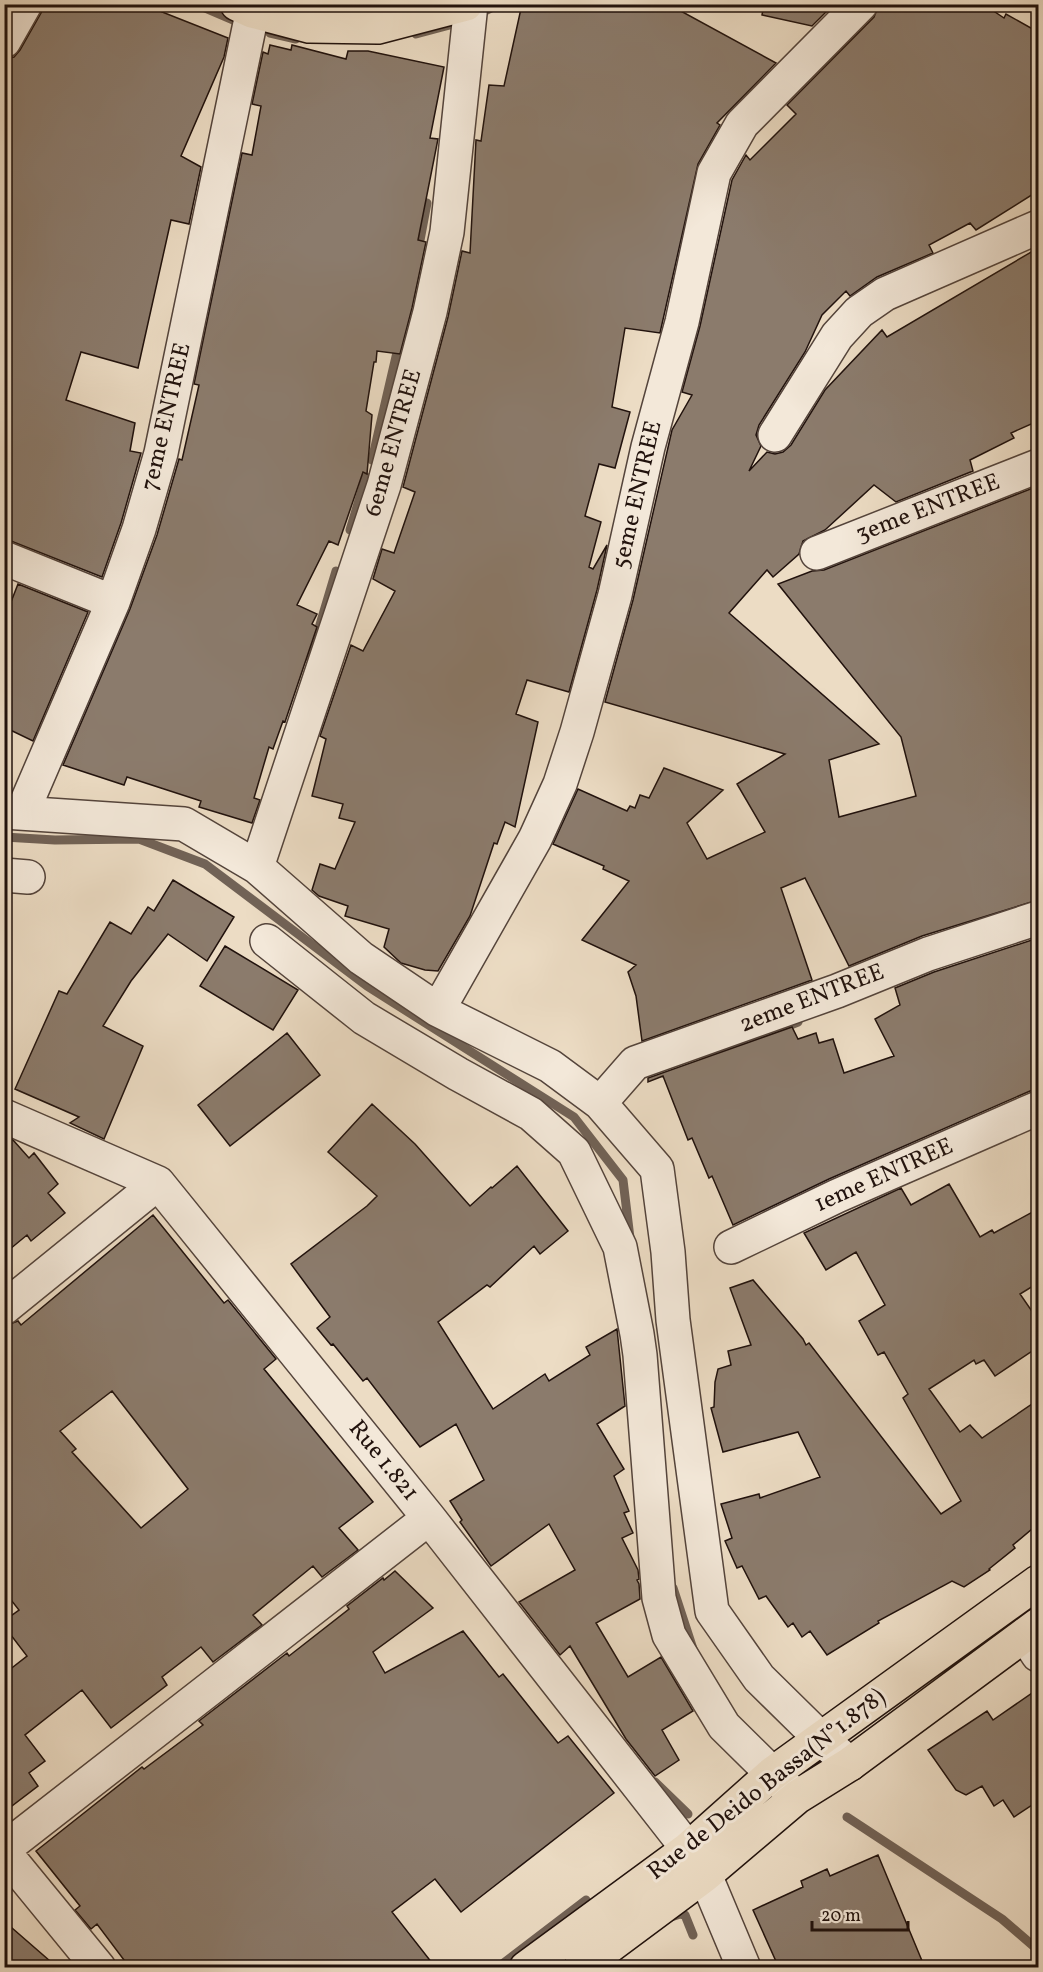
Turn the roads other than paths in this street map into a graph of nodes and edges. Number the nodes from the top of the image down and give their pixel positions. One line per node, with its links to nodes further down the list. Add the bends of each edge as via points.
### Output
1 (25, 4): 6 (street)
2 (466, 4): 5 (main road, via 378,27 309,26)
3 (471, 4): 14 (street, 6eme ENTREE, via 447,232 430,312 384,485)
4 (861, 4): 17 (street, 5eme ENTREE, via 742,124 714,173 615,595 560,784 535,839)
5 (248, 7): 12 (street, 7eme ENTREE, via 161,453 140,529)
6 (4, 41)
7 (1038, 227): 8 (street, via 885,294 859,312 837,336)
8 (775, 435)
9 (1038, 466): 10 (street, 3eme ENTREE)
10 (817, 553)
11 (4, 558): 12 (street)
12 (113, 602): 13 (street, 7eme ENTREE)
13 (13, 812): 14 (street, via 184,824)
14 (256, 867): 17 (street, via 361,958)
15 (1038, 918): 18 (street, 2eme ENTREE, via 928,954 635,1063)
16 (267, 941): 29 (street, via 364,1018 531,1114 574,1152 620,1247 640,1355 659,1598 669,1635 724,1726)
17 (438, 1010): 18 (street, via 550,1066)
18 (600, 1103): 27 (street, via 657,1169 712,1611 759,1678)
19 (1038, 1108): 22 (street, 1eme ENTREE)
20 (4, 1116): 21 (street, Rue 1.821)
21 (158, 1183): 23 (street); 24 (street, Rue 1.821)
22 (731, 1246)
23 (4, 1308)
24 (429, 1518): 31 (street); 32 (street, Rue 1.821)
25 (1038, 1582): 27 (main road, Rue de Deido Bassa(N°1.878))
26 (1034, 1638): 28 (main road, Rue de Deido Bassa(N°1.878))
27 (820, 1738): 28 (street); 29 (main road, Rue de Deido Bassa(N°1.878))
28 (850, 1764): 30 (main road, Rue de Deido Bassa(N°1.878))
29 (772, 1774): 30 (street); 32 (main road, Rue de Deido Bassa(N°1.878))
30 (796, 1797): 32 (main road, Rue de Deido Bassa(N°1.878))
31 (4, 1851): 33 (street)
32 (697, 1862): 34 (main road, Rue de Deido Bassa(N°1.878)); 35 (main road, Rue de Deido Bassa(N°1.878)); 36 (street, Rue 1.821)
33 (99, 1968)
34 (526, 1968)
35 (580, 1968)
36 (744, 1968)

